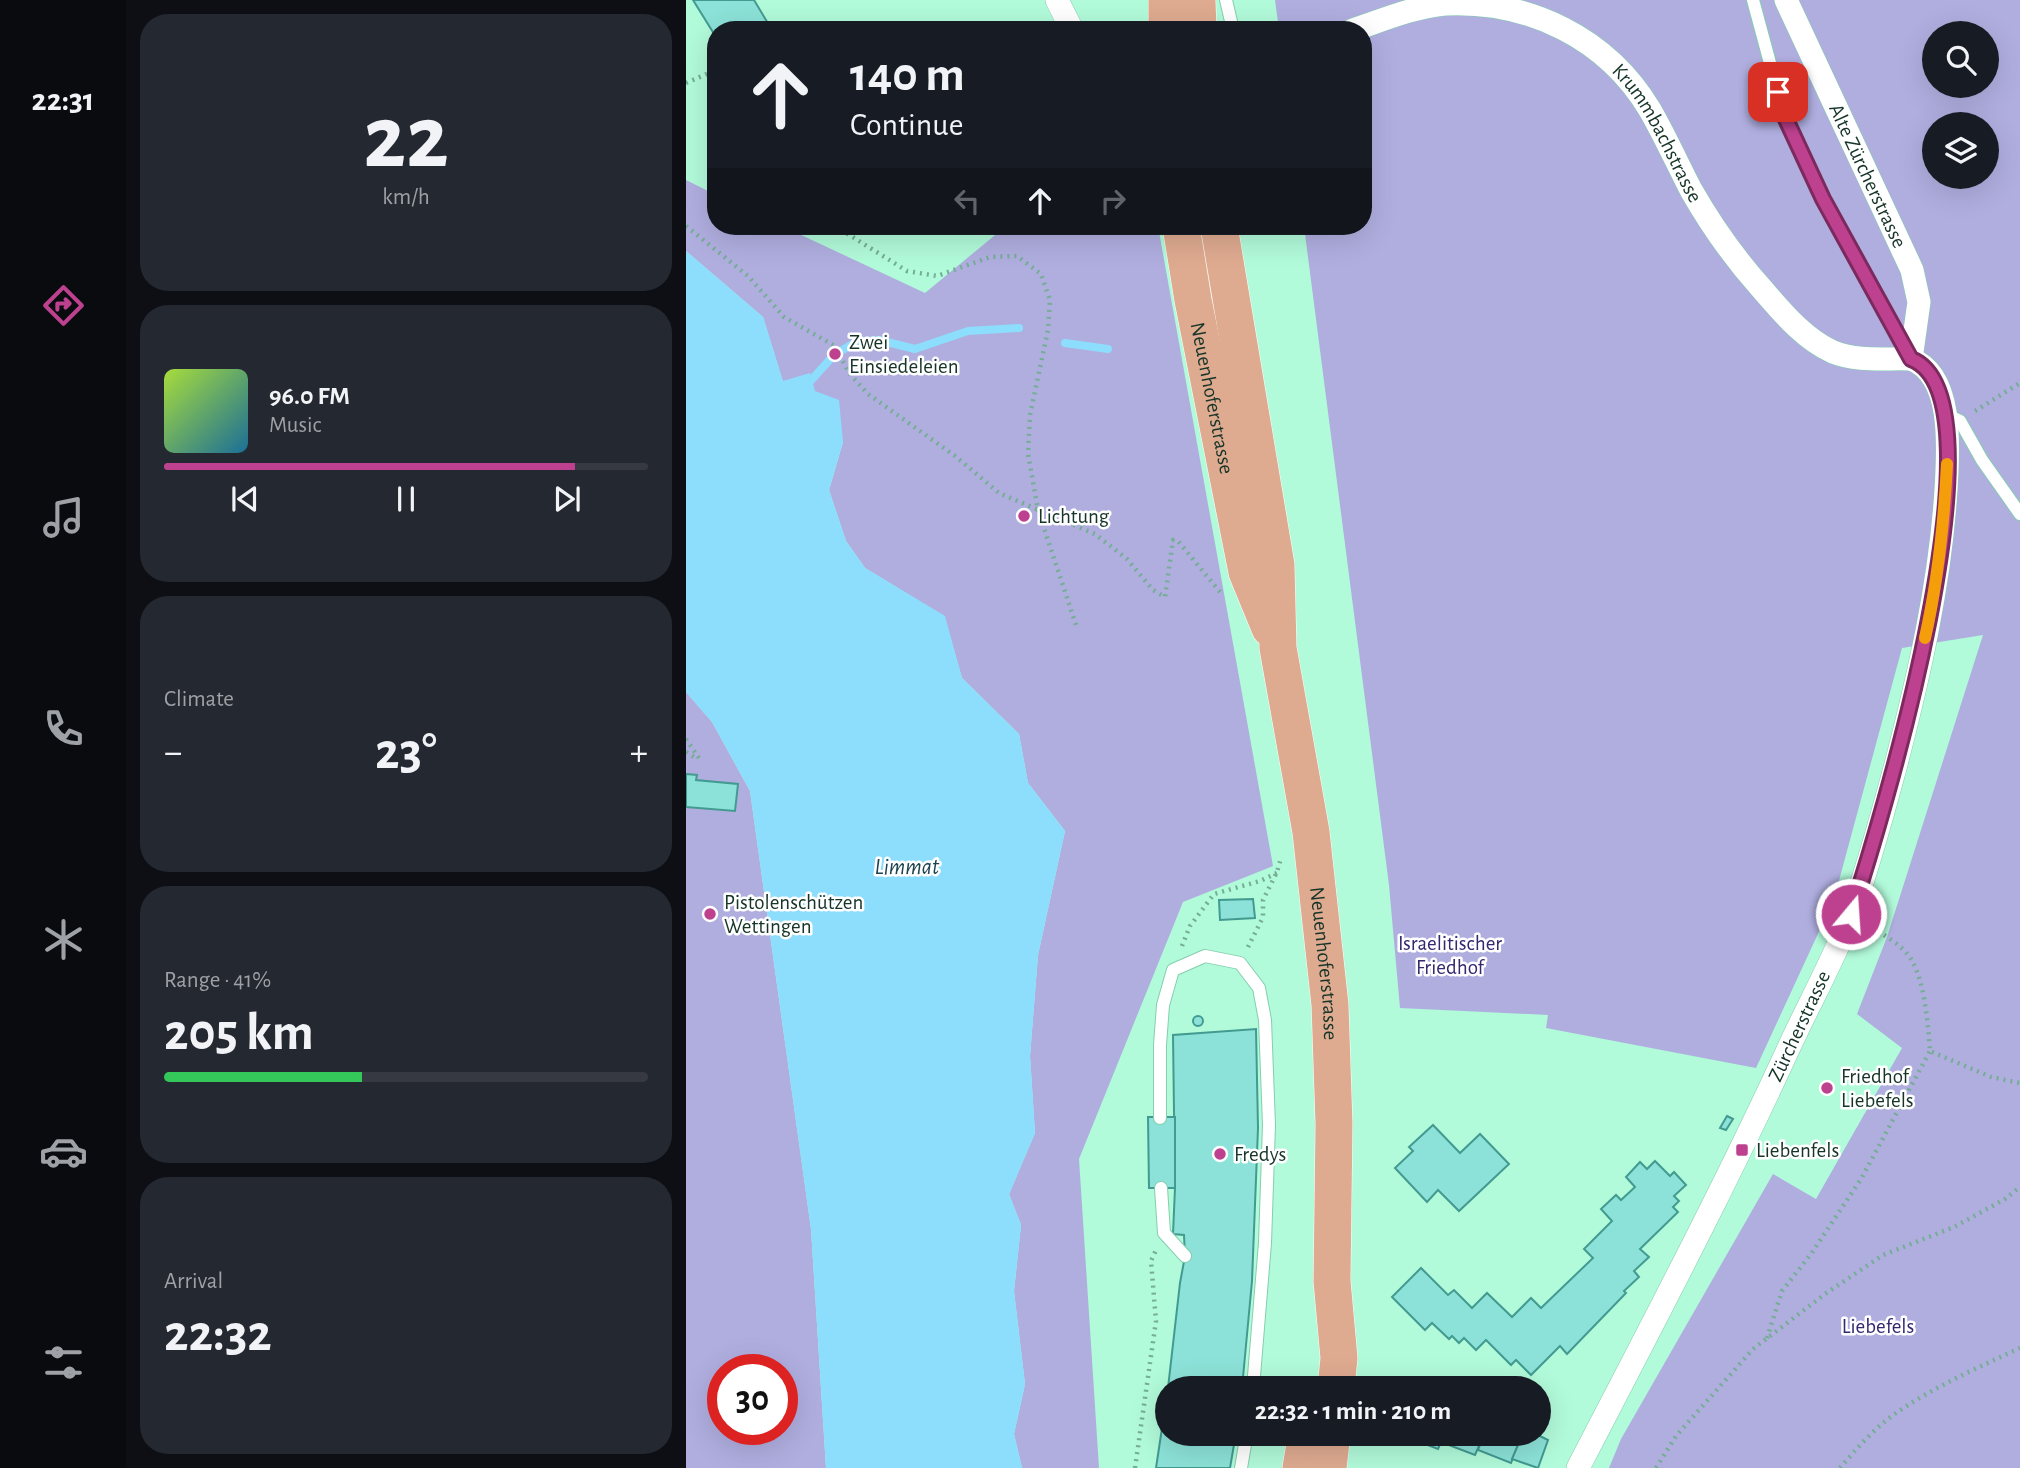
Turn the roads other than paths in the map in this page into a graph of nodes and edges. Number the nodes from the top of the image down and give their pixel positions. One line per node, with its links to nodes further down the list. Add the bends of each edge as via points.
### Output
1 (1057, 0): 7 (street)
2 (1167, 0): 8 (main road)
3 (1197, 0): 9 (main road)
4 (1226, 0): 10 (lane)
5 (1753, 0): 14 (lane, via 1784,115 1823,199)
6 (1786, 0): 14 (street, Alte Zürcherstrasse, via 1912,270 1919,302)
7 (1068, 21)
8 (1167, 21)
9 (1198, 21)
10 (1231, 21)
11 (1372, 24): 14 (street, Krummbachstrasse, via 1425,8 1464,4 1524,10 1560,24 1608,58 1632,84 1706,215 1753,280 1788,318 1817,343 1847,356)
12 (1183, 235): 17 (main road, Neuenhoferstrasse, via 1247,572)
13 (1221, 235): 17 (main road, Neuenhoferstrasse, via 1276,565)
14 (1911, 359): 15 (street, Zürcherstrasse, via 1930,372)
15 (1953, 417): 16 (lane); 31 (street, Zürcherstrasse, via 1935,590 1905,730 1851,914 1733,1170)
16 (2020, 514)
17 (1278, 648): 21 (main road, Neuenhoferstrasse, via 1311,832 1330,1005)
18 (1160, 1118): 22 (lane, via 1163,1005 1173,971 1205,956 1240,963 1259,988 1265,1020 1269,1125)
19 (1161, 1188): 20 (lane, via 1164,1233)
20 (1185, 1256)
21 (1332, 1281): 23 (main road, Neuenhoferstrasse); 24 (main road, Neuenhoferstrasse)
22 (1254, 1376)
23 (1313, 1376)
24 (1337, 1376)
25 (1245, 1446): 28 (lane)
26 (1305, 1446): 29 (main road)
27 (1331, 1446): 30 (main road)
28 (1241, 1468)
29 (1301, 1468)
30 (1328, 1468)
31 (1577, 1468)

